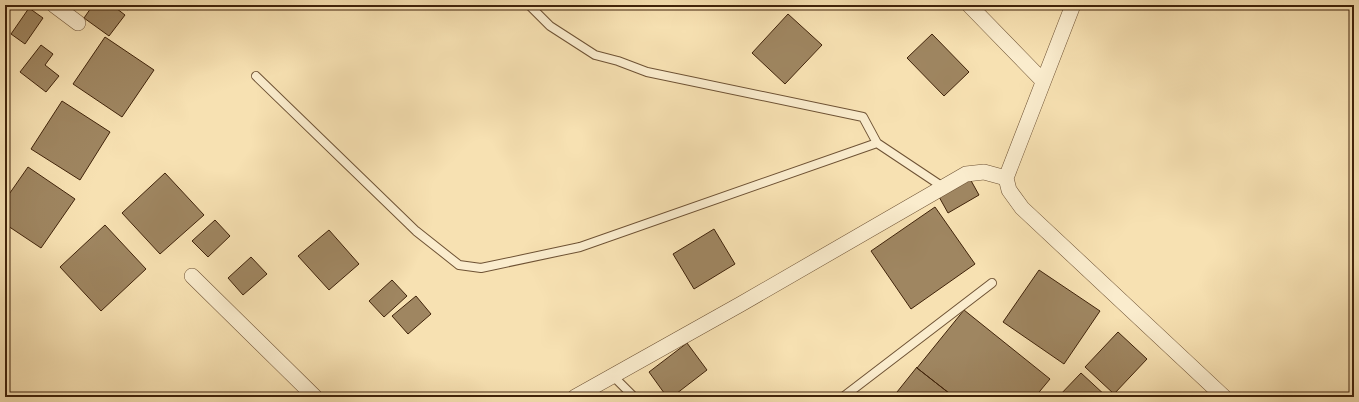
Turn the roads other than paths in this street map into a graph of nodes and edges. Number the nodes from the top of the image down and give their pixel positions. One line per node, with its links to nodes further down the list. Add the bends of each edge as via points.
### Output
1 (54, 5): 5 (street)
2 (529, 5): 8 (lane, via 550,26 595,55 618,60 647,72 863,118)
3 (969, 5): 7 (street)
4 (1074, 5): 7 (street)
5 (78, 23)
6 (256, 76): 8 (lane, via 416,231 459,265 481,268 580,247)
7 (1043, 81): 9 (street)
8 (877, 143): 10 (lane)
9 (1006, 178): 10 (street, via 975,172 966,174); 18 (street, via 1009,190 1022,208)
10 (943, 187): 13 (street)
11 (192, 276): 14 (street)
12 (992, 284): 17 (lane)
13 (613, 376): 15 (street); 16 (lane)
14 (315, 397)
15 (575, 397)
16 (634, 397)
17 (843, 397)
18 (1224, 397)

